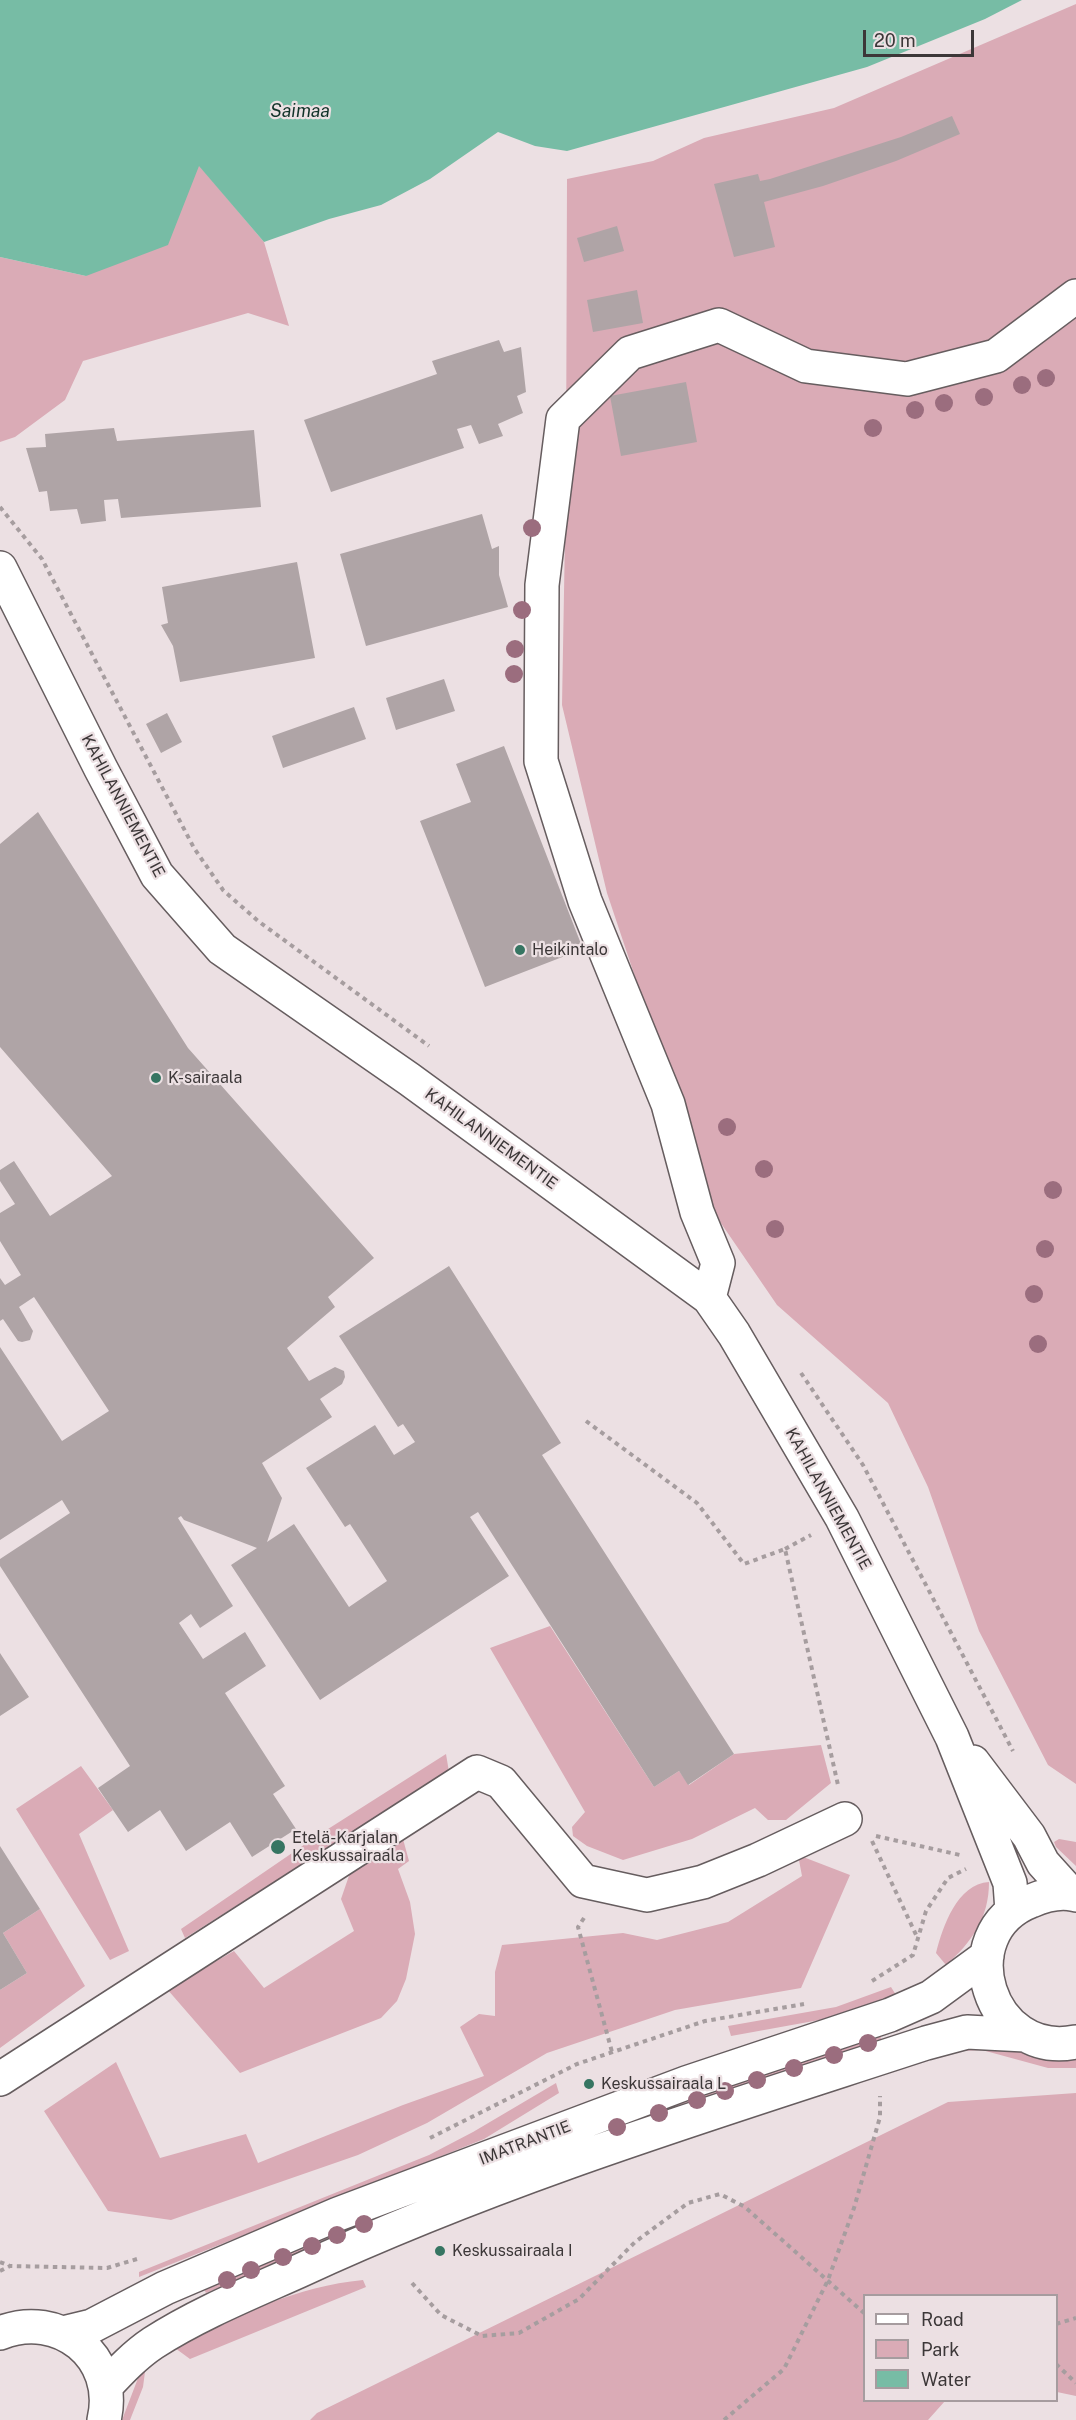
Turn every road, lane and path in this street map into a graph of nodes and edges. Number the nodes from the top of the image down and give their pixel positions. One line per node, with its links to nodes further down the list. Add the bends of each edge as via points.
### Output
1 (1076, 296): 3 (street, via 996,356 906,379 806,366 719,325 630,353 563,419 542,585 542,761 585,901 668,1104 697,1212 718,1263)
2 (0, 568): 3 (street, KAHILANNIEMENTIE, via 158,875 222,949 409,1079)
3 (709, 1299): 5 (street, KAHILANNIEMENTIE, via 734,1334 842,1518)
4 (586, 1421): 6 (path, via 697,1503 744,1564 785,1549)
5 (952, 1737): 7 (street, KAHILANNIEMENTIE, via 981,1814); 9 (street, KAHILANNIEMENTIE, via 1029,1836 1043,1863)
6 (845, 1819): 8 (street, via 703,1882 647,1895)
7 (991, 1856): 10 (street, KAHILANNIEMENTIE, via 1010,1883); 11 (path, via 948,1878 926,1911); 11 (path, via 869,1835)
8 (604, 1885): 17 (path, via 578,1927); 18 (street, via 583,1881 501,1782 477,1772)
9 (1074, 1894): 10 (street, via 1044,1896)
10 (1012, 1911): 12 (street, via 993,1936)
11 (918, 1939): 13 (path, via 913,1955)
12 (987, 1956): 15 (street, via 986,1979 993,2002 1006,2020); 31 (street, IMATRANTIE, via 932,1997 890,2015 686,2083 338,2214 165,2288 92,2326)
13 (866, 1984)
14 (814, 2002): 17 (path, via 705,2021)
15 (1025, 2035): 16 (street, via 1045,2043); 34 (street, IMATRANTIE, via 967,2032 604,2148 354,2245 223,2306 152,2344)
16 (1076, 2042)
17 (612, 2052): 20 (path, via 577,2064)
18 (0, 2079)
19 (880, 2094): 25 (path, via 880,2117)
20 (421, 2142)
21 (144, 2256): 23 (path, via 107,2268)
22 (0, 2262): 23 (path)
23 (10, 2266): 24 (path)
24 (0, 2271)
25 (828, 2280): 26 (path, via 745,2207 720,2194 688,2204 634,2242 579,2298 519,2333 483,2336 441,2315); 27 (path); 36 (path, via 784,2368)
26 (412, 2283)
27 (863, 2312)
28 (1076, 2318): 30 (path)
29 (8, 2322): 31 (street)
30 (1058, 2323)
31 (63, 2332): 34 (street, via 83,2346 98,2364)
32 (1058, 2366): 33 (path)
33 (1076, 2383)
34 (106, 2386): 35 (street)
35 (104, 2420)
36 (724, 2420)

